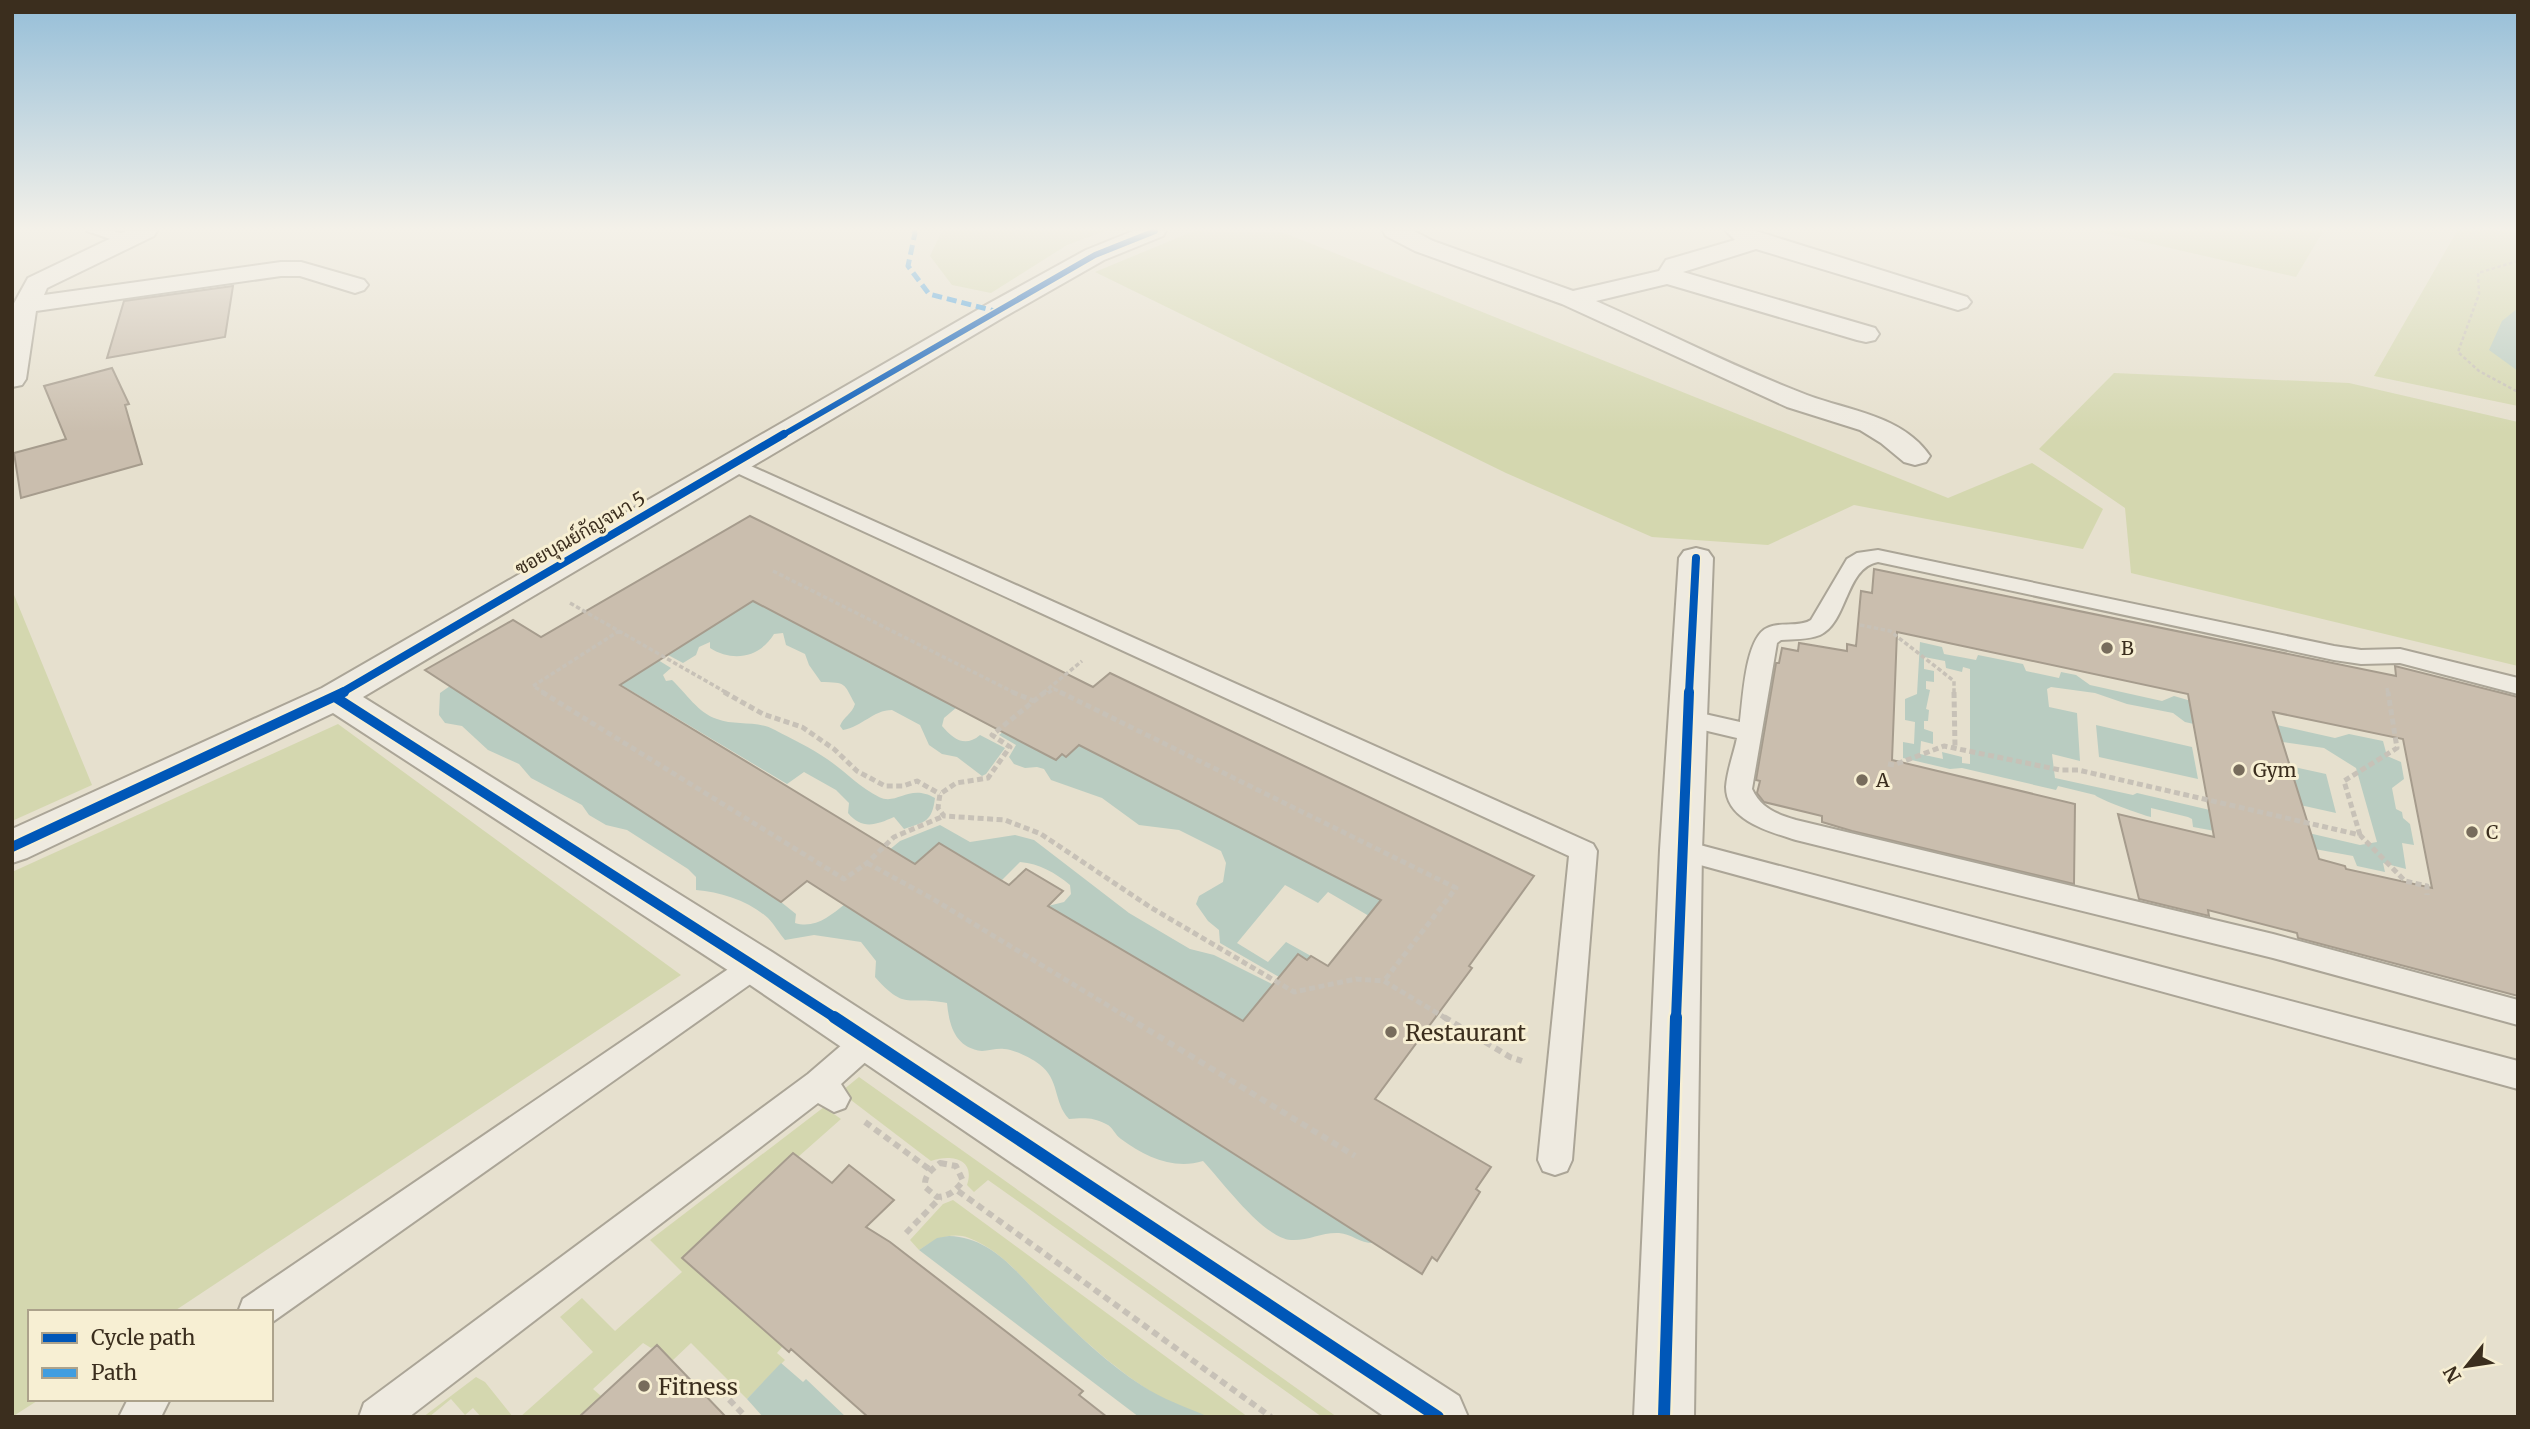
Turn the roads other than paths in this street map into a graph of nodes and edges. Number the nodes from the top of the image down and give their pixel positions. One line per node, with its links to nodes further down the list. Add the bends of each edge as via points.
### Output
1 (30, 298): 10 (street)
2 (78, 298): 10 (street)
3 (1021, 298): 14 (street, ซอยบุณย์กัญจนา 5)
4 (1567, 298): 8 (street)
5 (1576, 298): 8 (street)
6 (1744, 298): 11 (street)
7 (1944, 298): 9 (street)
8 (1571, 299): 13 (street, via 1797,401 1870,424)
9 (1958, 302)
10 (26, 305): 12 (street)
11 (1866, 334)
12 (12, 379)
13 (1915, 456)
14 (733, 464): 17 (street, ซอยบุณย์กัญจนา 5); 26 (lane, via 1583,851)
15 (1696, 558): 18 (street)
16 (2518, 686): 19 (lane, via 2400,656 2334,653 1878,556 1855,564 1820,625 1774,633 1767,640)
17 (335, 697): 20 (street, ซอยบุณย์กัญจนา 5); 22 (street)
18 (1687, 718): 19 (lane); 21 (street)
19 (1751, 733): 23 (lane, via 1739,789 1748,808 1770,822 2273,946)
20 (12, 847)
21 (1681, 850): 25 (lane); 32 (street)
22 (756, 965): 24 (street); 27 (lane)
23 (2518, 1013)
24 (869, 1040): 30 (lane, via 826,1091); 31 (street)
25 (2518, 1075)
26 (1555, 1160)
27 (259, 1310)
28 (150, 1401): 29 (lane)
29 (138, 1417)
30 (378, 1417)
31 (1438, 1417)
32 (1664, 1417)

